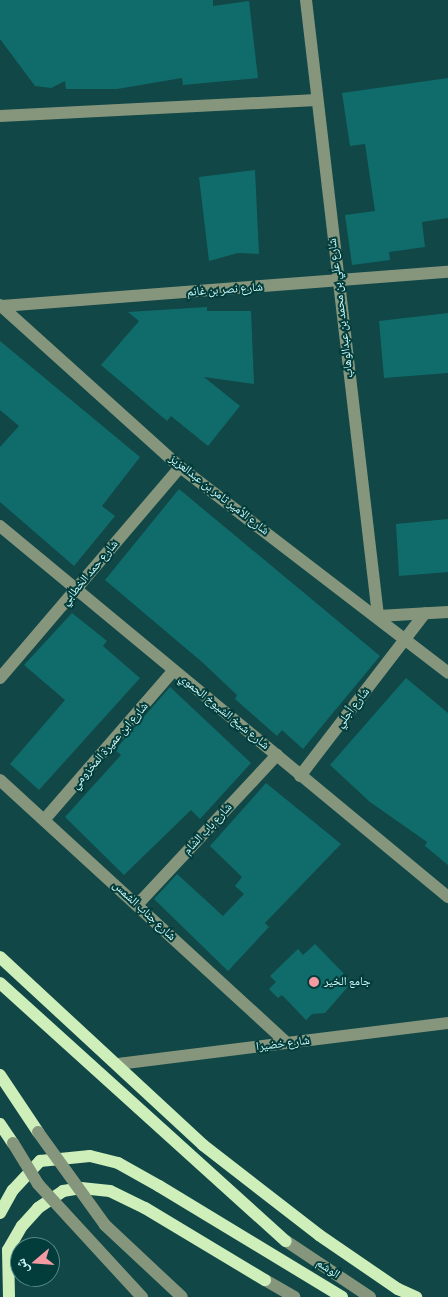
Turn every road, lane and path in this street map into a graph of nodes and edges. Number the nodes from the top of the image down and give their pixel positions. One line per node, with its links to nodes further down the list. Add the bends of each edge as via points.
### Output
1 (306, 0): 2 (street, شارع علي بن محمد بن عبدالوهاب)
2 (317, 100): 3 (street); 5 (street, شارع علي بن محمد بن عبدالوهاب)
3 (0, 116)
4 (448, 272): 5 (street, شارع نصر بن غانم)
5 (337, 282): 6 (street, شارع نصر بن غانم); 12 (street, شارع علي بن محمد بن عبدالوهاب)
6 (1, 305): 7 (street, شارع الأمير ثامر بن عبدالعزيز)
7 (180, 467): 9 (street, شارع حمد الخطابي); 12 (street, شارع الأمير ثامر بن عبدالعزيز)
8 (0, 526): 9 (street, شارع شيخ الشيوخ الحموي)
9 (76, 590): 14 (street, شارع شيخ الشيوخ الحموي); 16 (street, شارع حمد الخطابي)
10 (448, 612): 11 (street)
11 (425, 613): 12 (street); 13 (street, شارع أجلي)
12 (378, 616): 13 (street, شارع الأمير ثامر بن عبدالعزيز)
13 (406, 640): 15 (street, شارع الأمير ثامر بن عبدالعزيز); 18 (street, شارع أجلي)
14 (173, 671): 17 (street, شارع شيخ الشيوخ الحموي); 20 (street, شارع ابن عميرة المخزومي)
15 (448, 673)
16 (0, 678)
17 (277, 755): 18 (street, شارع شيخ الشيوخ الحموي); 22 (street, شارع باب الشام)
18 (300, 776): 21 (street, شارع شيخ الشيوخ الحموي)
19 (0, 780): 20 (street, شارع جناب الشمس)
20 (44, 820): 22 (street, شارع جناب الشمس)
21 (448, 897)
22 (138, 904): 26 (street, شارع جناب الشمس)
23 (0, 957): 27 (main road)
24 (0, 984): 33 (main road)
25 (448, 1023): 26 (street, شارع خضيرا)
26 (287, 1043): 27 (street, شارع خضيرا)
27 (118, 1064): 41 (main road, via 203,1145 319,1235 398,1290)
28 (0, 1076): 30 (main road)
29 (0, 1124): 31 (main road)
30 (38, 1132): 37 (street, bridge, via 105,1225)
31 (13, 1144): 36 (street, bridge, via 69,1220)
32 (0, 1213): 39 (main road, via 13,1190 40,1161 90,1156 118,1163 160,1186)
33 (286, 1241): 40 (street, الوشم)
34 (265, 1280): 35 (main road, via 145,1208 110,1191 80,1188 63,1191 22,1226 8,1250); 38 (street)
35 (8, 1297)
36 (142, 1297)
37 (182, 1297)
38 (294, 1297)
39 (342, 1297)
40 (370, 1297)
41 (416, 1297)

